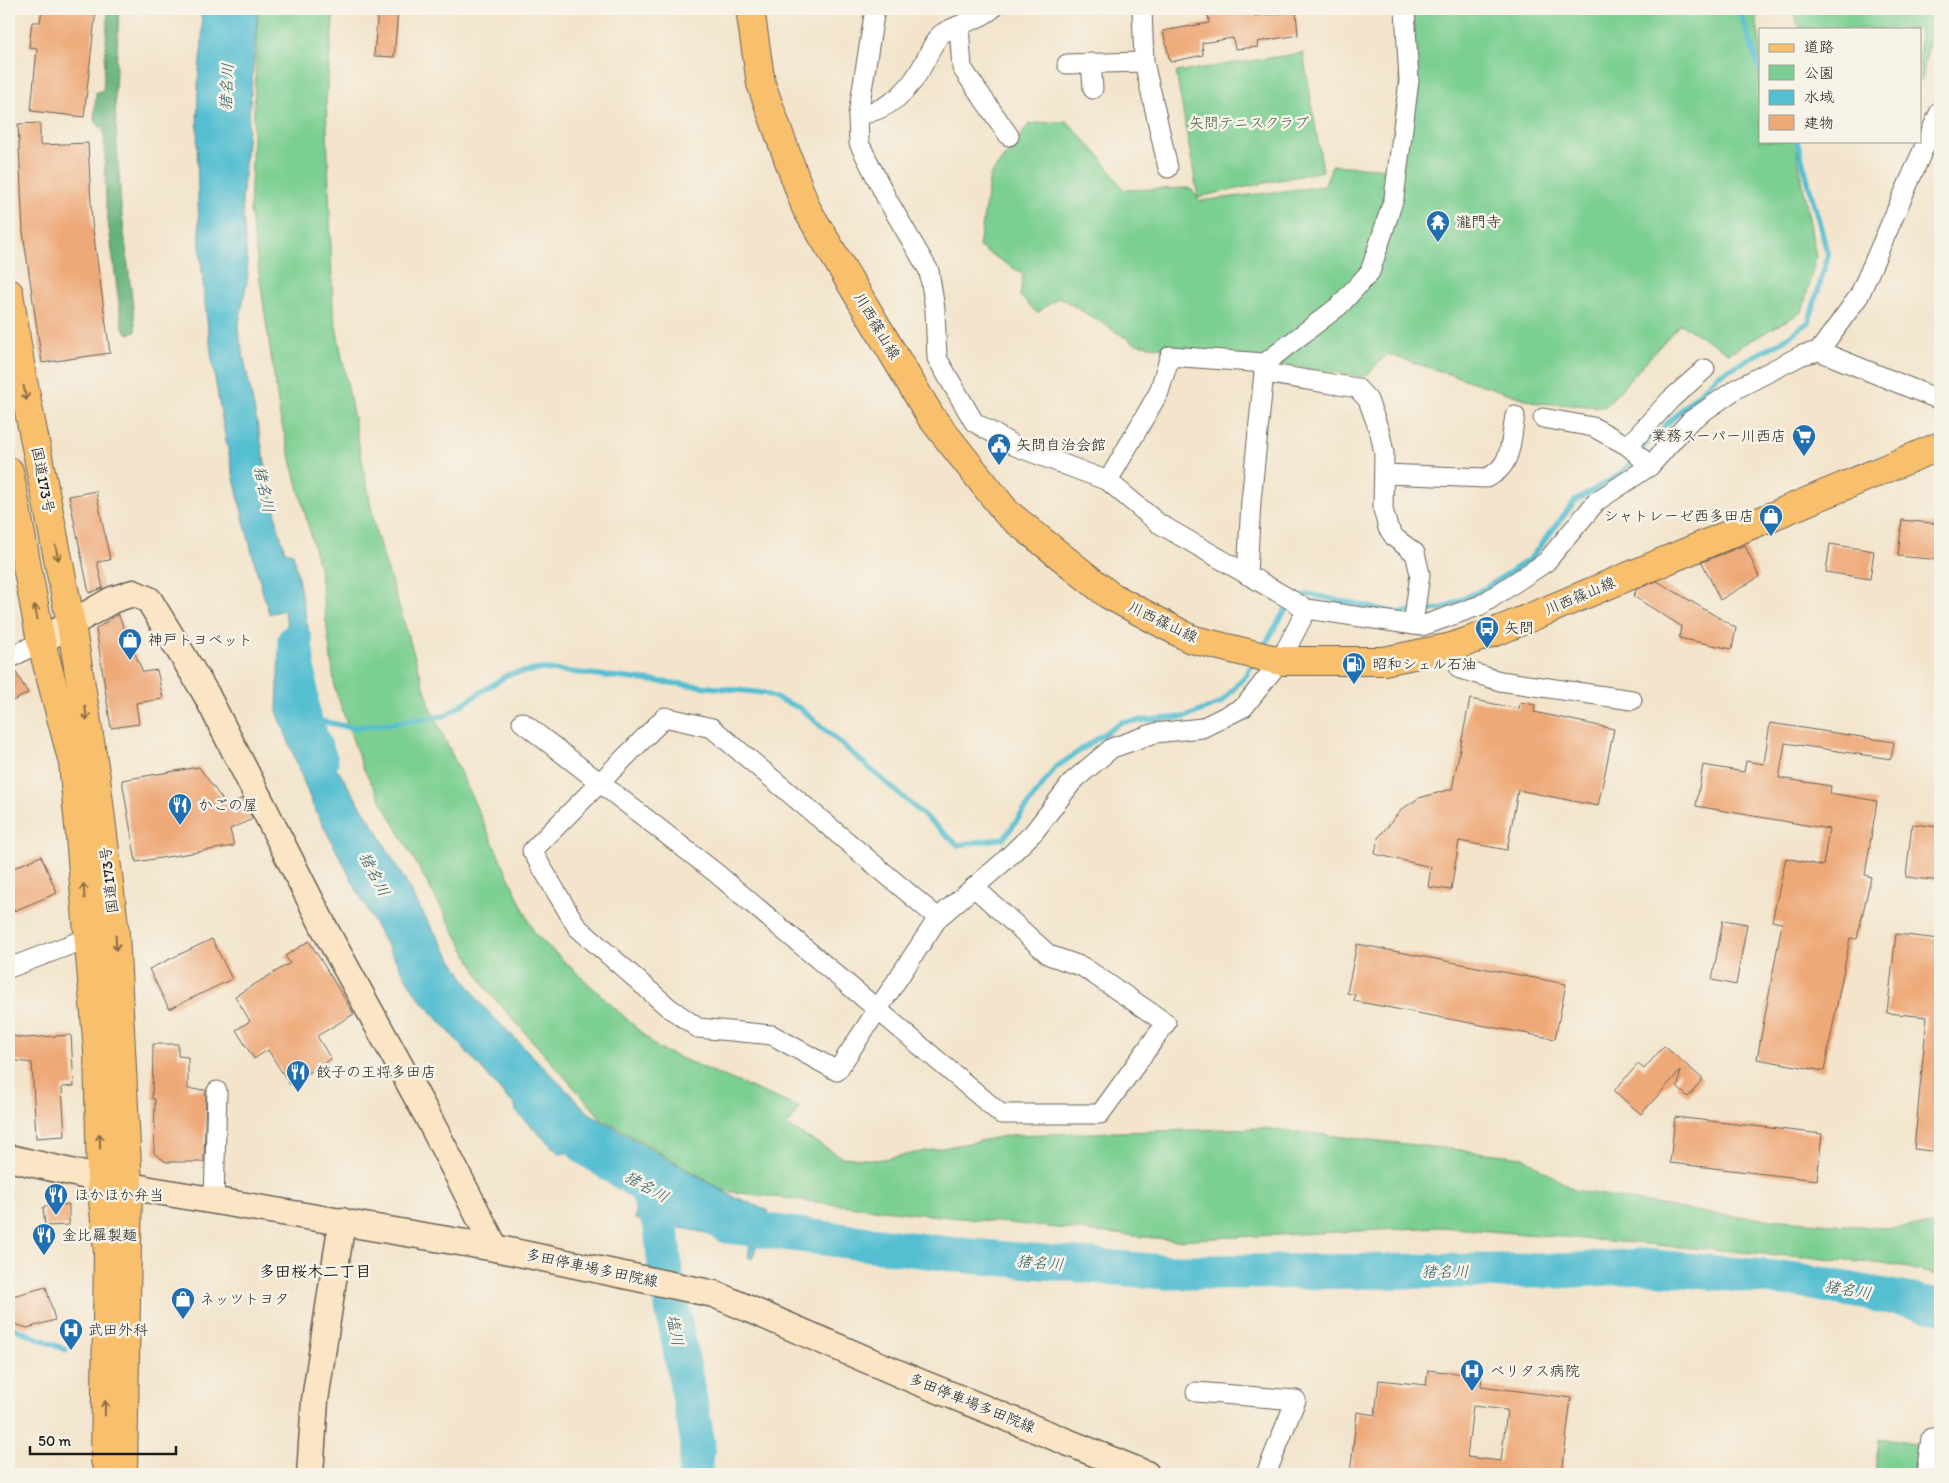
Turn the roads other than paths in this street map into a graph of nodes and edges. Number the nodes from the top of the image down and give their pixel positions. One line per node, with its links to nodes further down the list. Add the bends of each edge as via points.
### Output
1 (750, 9): 37 (main road, 川西篠山線, via 761,84 806,208 931,417 1007,513 1109,595 1191,639)
2 (875, 9): 13 (street)
3 (992, 9): 6 (street)
4 (1142, 9): 7 (street)
5 (1405, 9): 19 (street, via 1409,81 1394,198 1370,272 1339,306)
6 (960, 26): 13 (street, via 942,33 916,80 897,99 872,113); 15 (street, via 962,68)
7 (1144, 62): 8 (street); 14 (street)
8 (1092, 63): 9 (street); 10 (street)
9 (1068, 64)
10 (1093, 88)
11 (1151, 91): 14 (street)
12 (1940, 111): 18 (street, via 1859,296)
13 (858, 115): 29 (street, via 858,143 929,271 937,358 974,422 1015,446)
14 (1159, 130): 16 (street)
15 (1009, 136)
16 (1168, 168)
17 (9, 294): 32 (main road, 国道173号, one-way to 32)
18 (1819, 352): 21 (street); 26 (street, via 1802,355 1736,389 1690,421)
19 (1265, 368): 28 (street, via 1357,388 1368,400 1380,433); 29 (street, via 1170,356 1159,392); 30 (street)
20 (1705, 368): 24 (street)
21 (1940, 400)
22 (1514, 416): 28 (street, via 1505,465 1486,478)
23 (1543, 418): 24 (street, via 1593,426)
24 (1628, 446): 26 (street)
25 (1940, 446): 35 (main road, 川西篠山線, via 1500,630)
26 (1650, 466): 33 (street, via 1597,501 1546,562 1481,605 1422,626)
27 (9, 471): 34 (main road, 国道173号, one-way to 27)
28 (1384, 474): 33 (street, via 1383,509 1388,528 1395,538 1415,553 1420,574)
29 (1108, 481): 30 (street, via 1158,523)
30 (1247, 575): 31 (street)
31 (1307, 610): 33 (street); 37 (street)
32 (71, 624): 34 (main road); 49 (main road, 国道173号, one-way to 49, via 96,778 115,933); 52 (main road, via 112,600 133,593 149,600 206,694 328,935 428,1117)
33 (1413, 624)
34 (41, 641): 36 (street); 43 (main road, 国道173号, one-way to 34, via 73,763)
35 (1452, 647): 37 (main road, 川西篠山線, via 1384,661); 38 (street, via 1460,669 1492,678)
36 (9, 659)
37 (1280, 661): 41 (street, via 1244,707 1202,728 1155,733 1112,748 1073,781 1034,832)
38 (1632, 700)
39 (522, 722): 40 (street)
40 (599, 782): 42 (street, via 665,717 712,728); 45 (street); 45 (street, via 532,851 577,927 668,1007 698,1028 772,1035 837,1071)
41 (974, 887): 42 (street); 45 (street, via 1050,955 1083,968 1166,1023 1100,1114 1001,1114)
42 (938, 918): 45 (street)
43 (88, 938): 44 (street); 48 (main road, 国道173号, one-way to 43, via 98,1051)
44 (9, 968)
45 (877, 1008)
46 (218, 1091): 50 (street)
47 (9, 1158): 48 (main road, 多田停車場多田院線)
48 (101, 1180): 49 (main road, 多田停車場多田院線); 55 (main road, 国道173号, one-way to 48, via 108,1252)
49 (128, 1185): 50 (main road, 多田停車場多田院線); 56 (main road, 国道173号)
50 (214, 1200): 51 (main road, 多田停車場多田院線)
51 (342, 1221): 52 (main road, 多田停車場多田院線); 57 (main road, via 315,1400)
52 (495, 1248): 58 (main road, 多田停車場多田院線, via 714,1294)
53 (1196, 1392): 59 (street, via 1296,1400)
54 (1931, 1438): 60 (street)
55 (104, 1474)
56 (123, 1474)
57 (310, 1474)
58 (1146, 1474)
59 (1266, 1474)
60 (1926, 1474)

